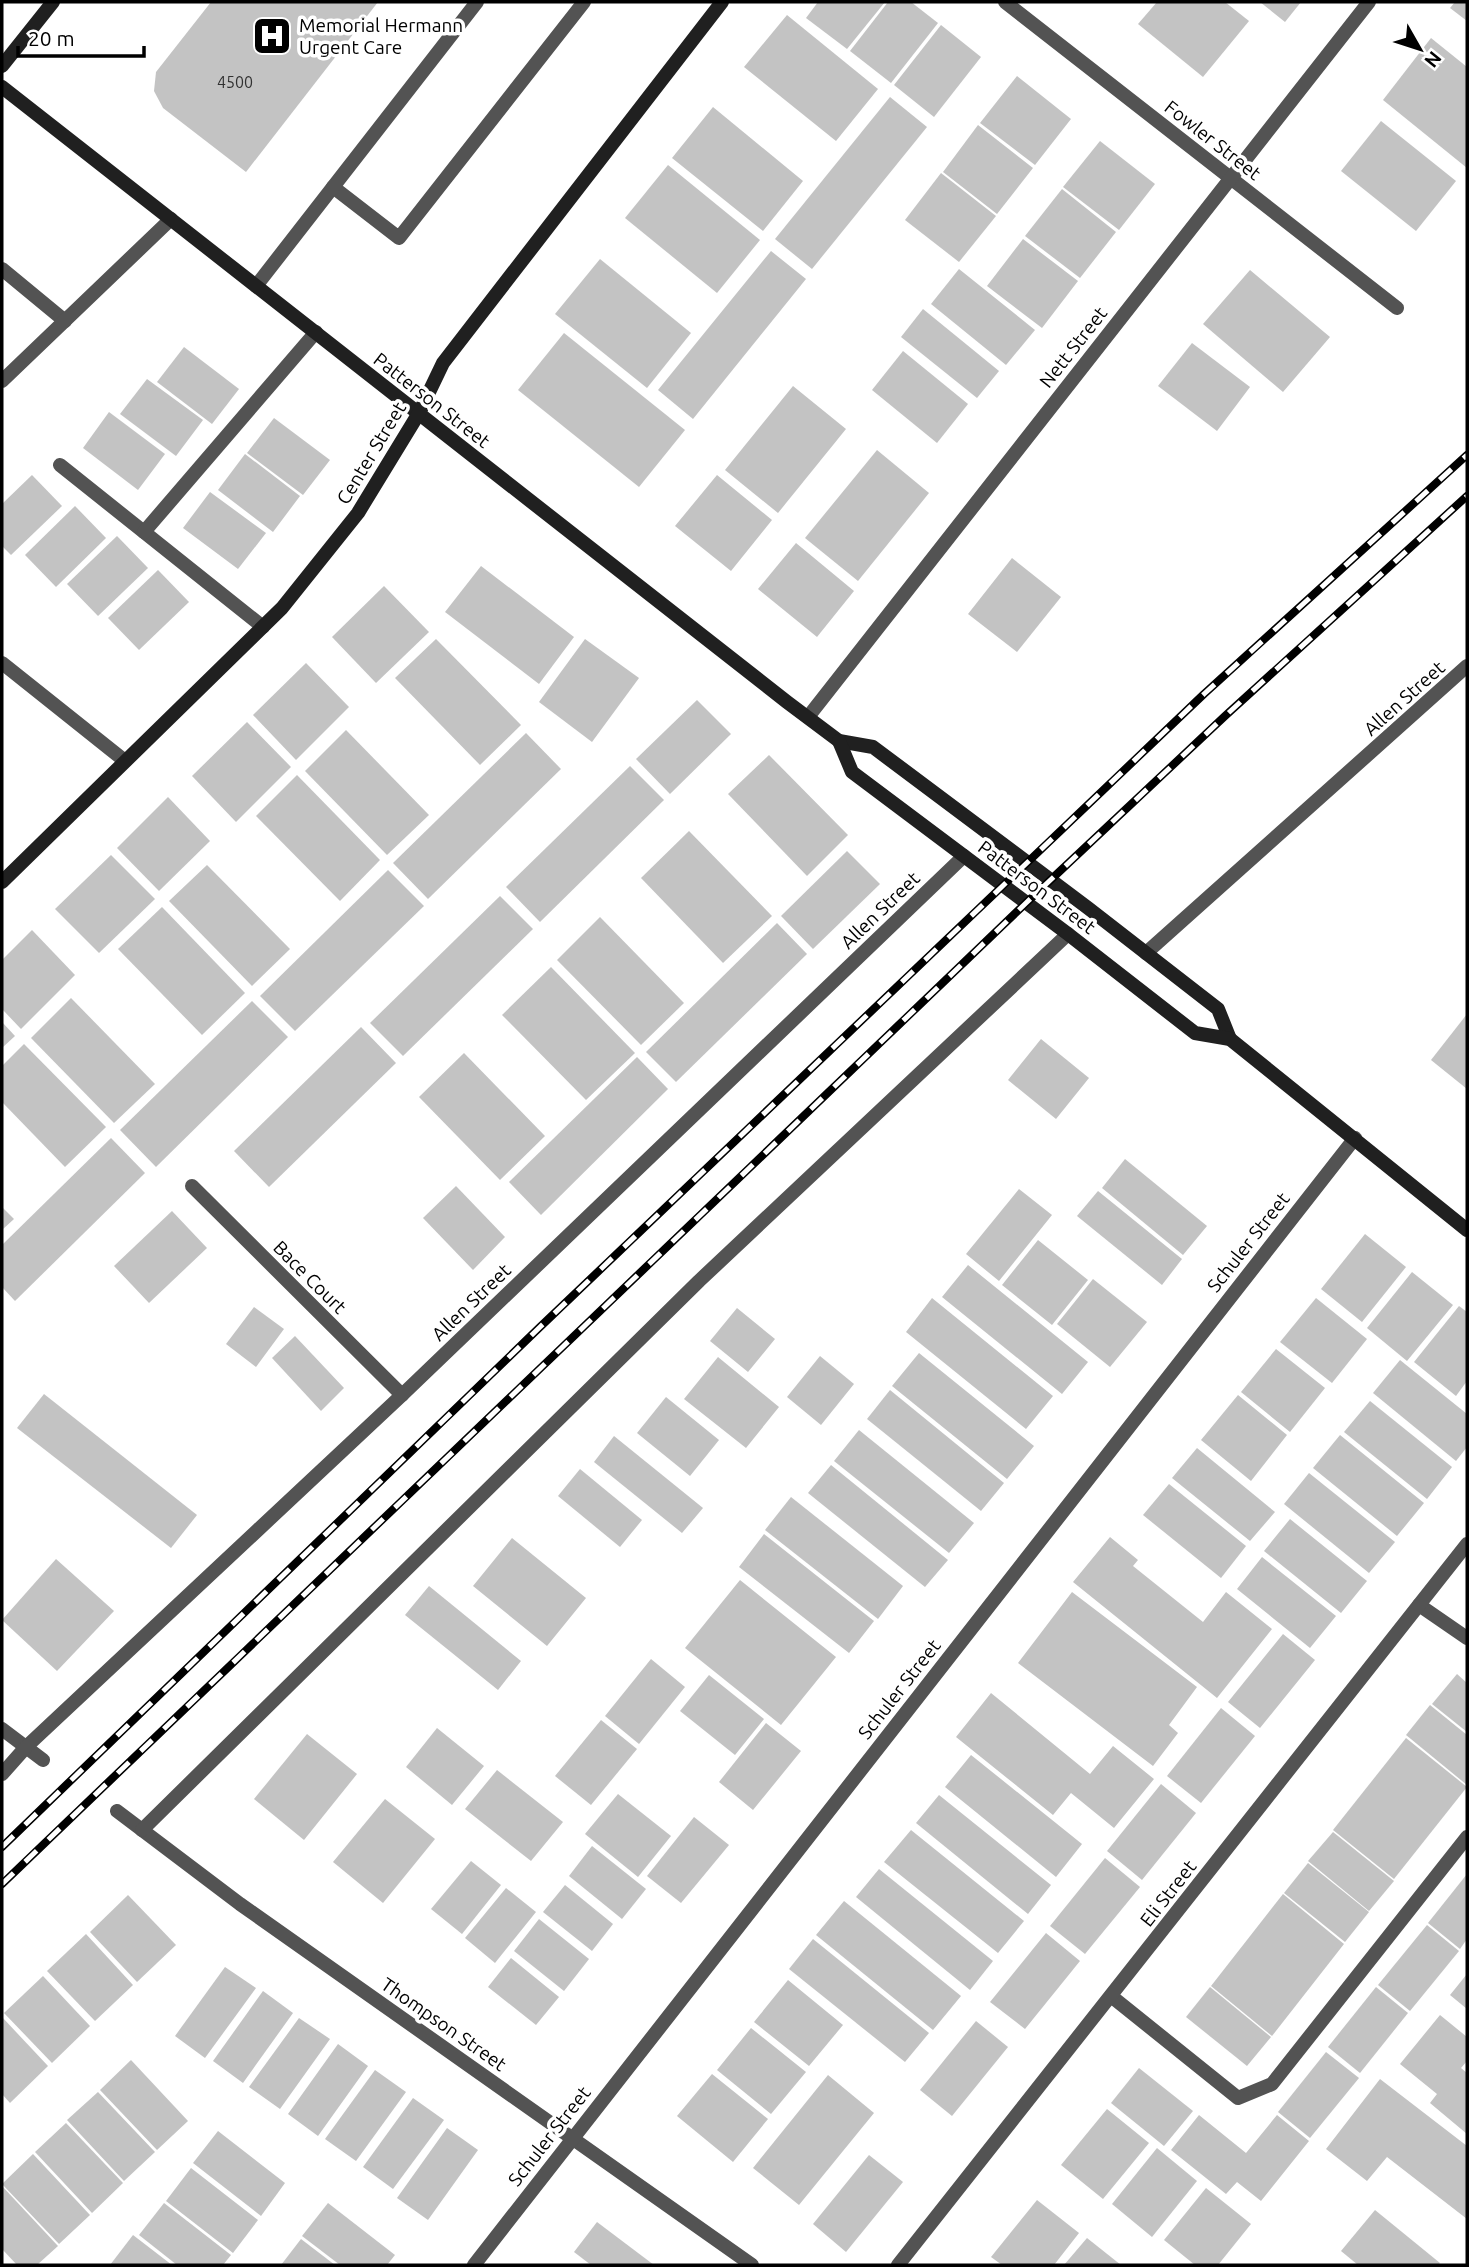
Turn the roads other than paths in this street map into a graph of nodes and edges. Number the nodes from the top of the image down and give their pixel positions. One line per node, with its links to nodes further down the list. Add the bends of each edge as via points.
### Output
1 (53, 2): 7 (street)
2 (477, 2): 10 (street)
3 (584, 2): 10 (street, via 399,238)
4 (722, 2): 18 (street, Center Street, via 443,363)
5 (1005, 2): 9 (street, Fowler Street)
6 (1369, 2): 9 (street, Nett Street)
7 (2, 66)
8 (2, 87): 11 (street, Patterson Street)
9 (1231, 178): 14 (street, Fowler Street); 24 (street, Nett Street)
10 (333, 187): 13 (street)
11 (171, 219): 13 (street, Patterson Street); 15 (street)
12 (2, 269): 15 (street)
13 (256, 286): 16 (street, Patterson Street)
14 (1397, 308)
15 (65, 321): 17 (street)
16 (316, 332): 18 (street, Patterson Street); 20 (street)
17 (2, 381)
18 (419, 414): 21 (street, Center Street, via 358,513); 24 (street, Patterson Street)
19 (60, 465): 20 (street)
20 (144, 532): 21 (street)
21 (263, 627): 26 (street, Center Street)
22 (2, 663): 26 (street)
23 (1467, 666): 30 (street, Allen Street)
24 (808, 717): 25 (street, Patterson Street)
25 (839, 741): 27 (street, Patterson Street, via 852,772); 30 (street, Patterson Street, via 873,747)
26 (125, 761): 28 (street, Center Street)
27 (964, 856): 29 (street, Patterson Street); 35 (street, Allen Street)
28 (2, 882)
29 (1068, 934): 31 (street, Patterson Street, via 1195,1033); 44 (street, via 699,1282)
30 (1146, 953): 31 (street, Patterson Street, via 1218,1009)
31 (1230, 1039): 32 (street, Patterson Street)
32 (1355, 1138): 34 (street, Patterson Street); 47 (street, Schuler Street)
33 (192, 1186): 35 (street, Bace Court)
34 (1467, 1230)
35 (401, 1395): 40 (street, Allen Street)
36 (1467, 1544): 37 (street, Eli Street)
37 (1419, 1605): 38 (street); 46 (street, Eli Street)
38 (1467, 1638)
39 (2, 1729): 40 (street)
40 (26, 1747): 41 (street); 42 (street, Allen Street)
41 (43, 1760)
42 (2, 1774)
43 (117, 1811): 44 (street, Thompson Street)
44 (142, 1830): 47 (street, Thompson Street)
45 (1467, 1837): 46 (street, via 1272,2084 1238,2098)
46 (1111, 1996): 50 (street, Eli Street)
47 (572, 2137): 48 (street, Schuler Street); 49 (street, Thompson Street)
48 (474, 2265)
49 (752, 2265)
50 (898, 2265)

